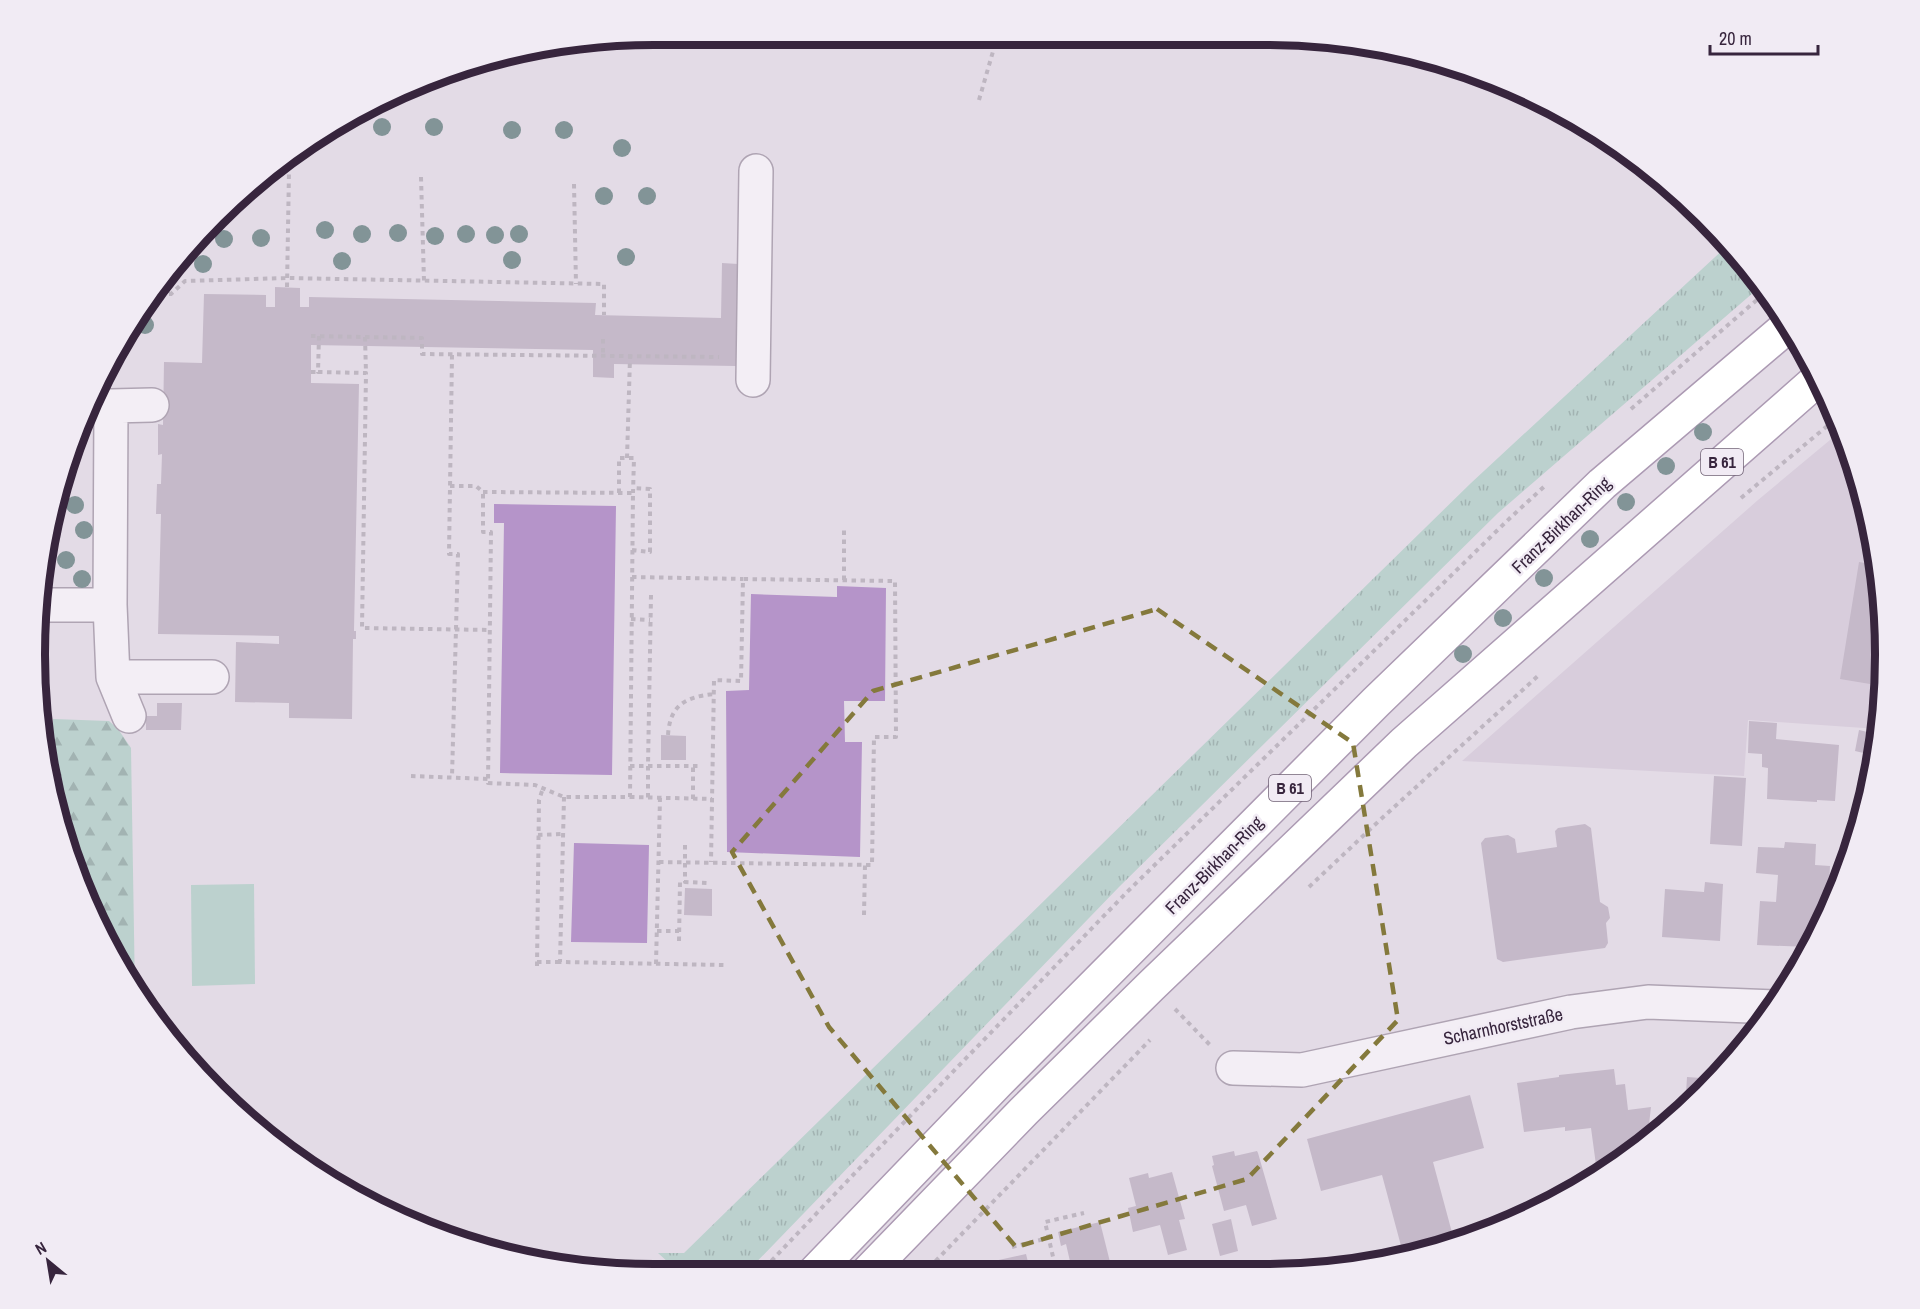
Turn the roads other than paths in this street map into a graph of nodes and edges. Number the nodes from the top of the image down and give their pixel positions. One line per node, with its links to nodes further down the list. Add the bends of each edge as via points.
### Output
1 (756, 171): 3 (street)
2 (1781, 331): 13 (main road, Franz-Birkhan-Ring / B 61, via 1602,484 1376,702 997,1083)
3 (753, 368)
4 (1812, 385): 14 (main road, B 61, via 1404,743 1024,1111)
5 (152, 405): 7 (street, via 111,406)
6 (47, 605): 7 (street)
7 (110, 605): 8 (street)
8 (113, 677): 9 (street); 10 (street)
9 (212, 677)
10 (129, 716)
11 (1763, 1007): 12 (street, Scharnhorststraße, via 1648,1002 1571,1012 1302,1070)
12 (1233, 1068)
13 (824, 1264)
14 (877, 1264)

